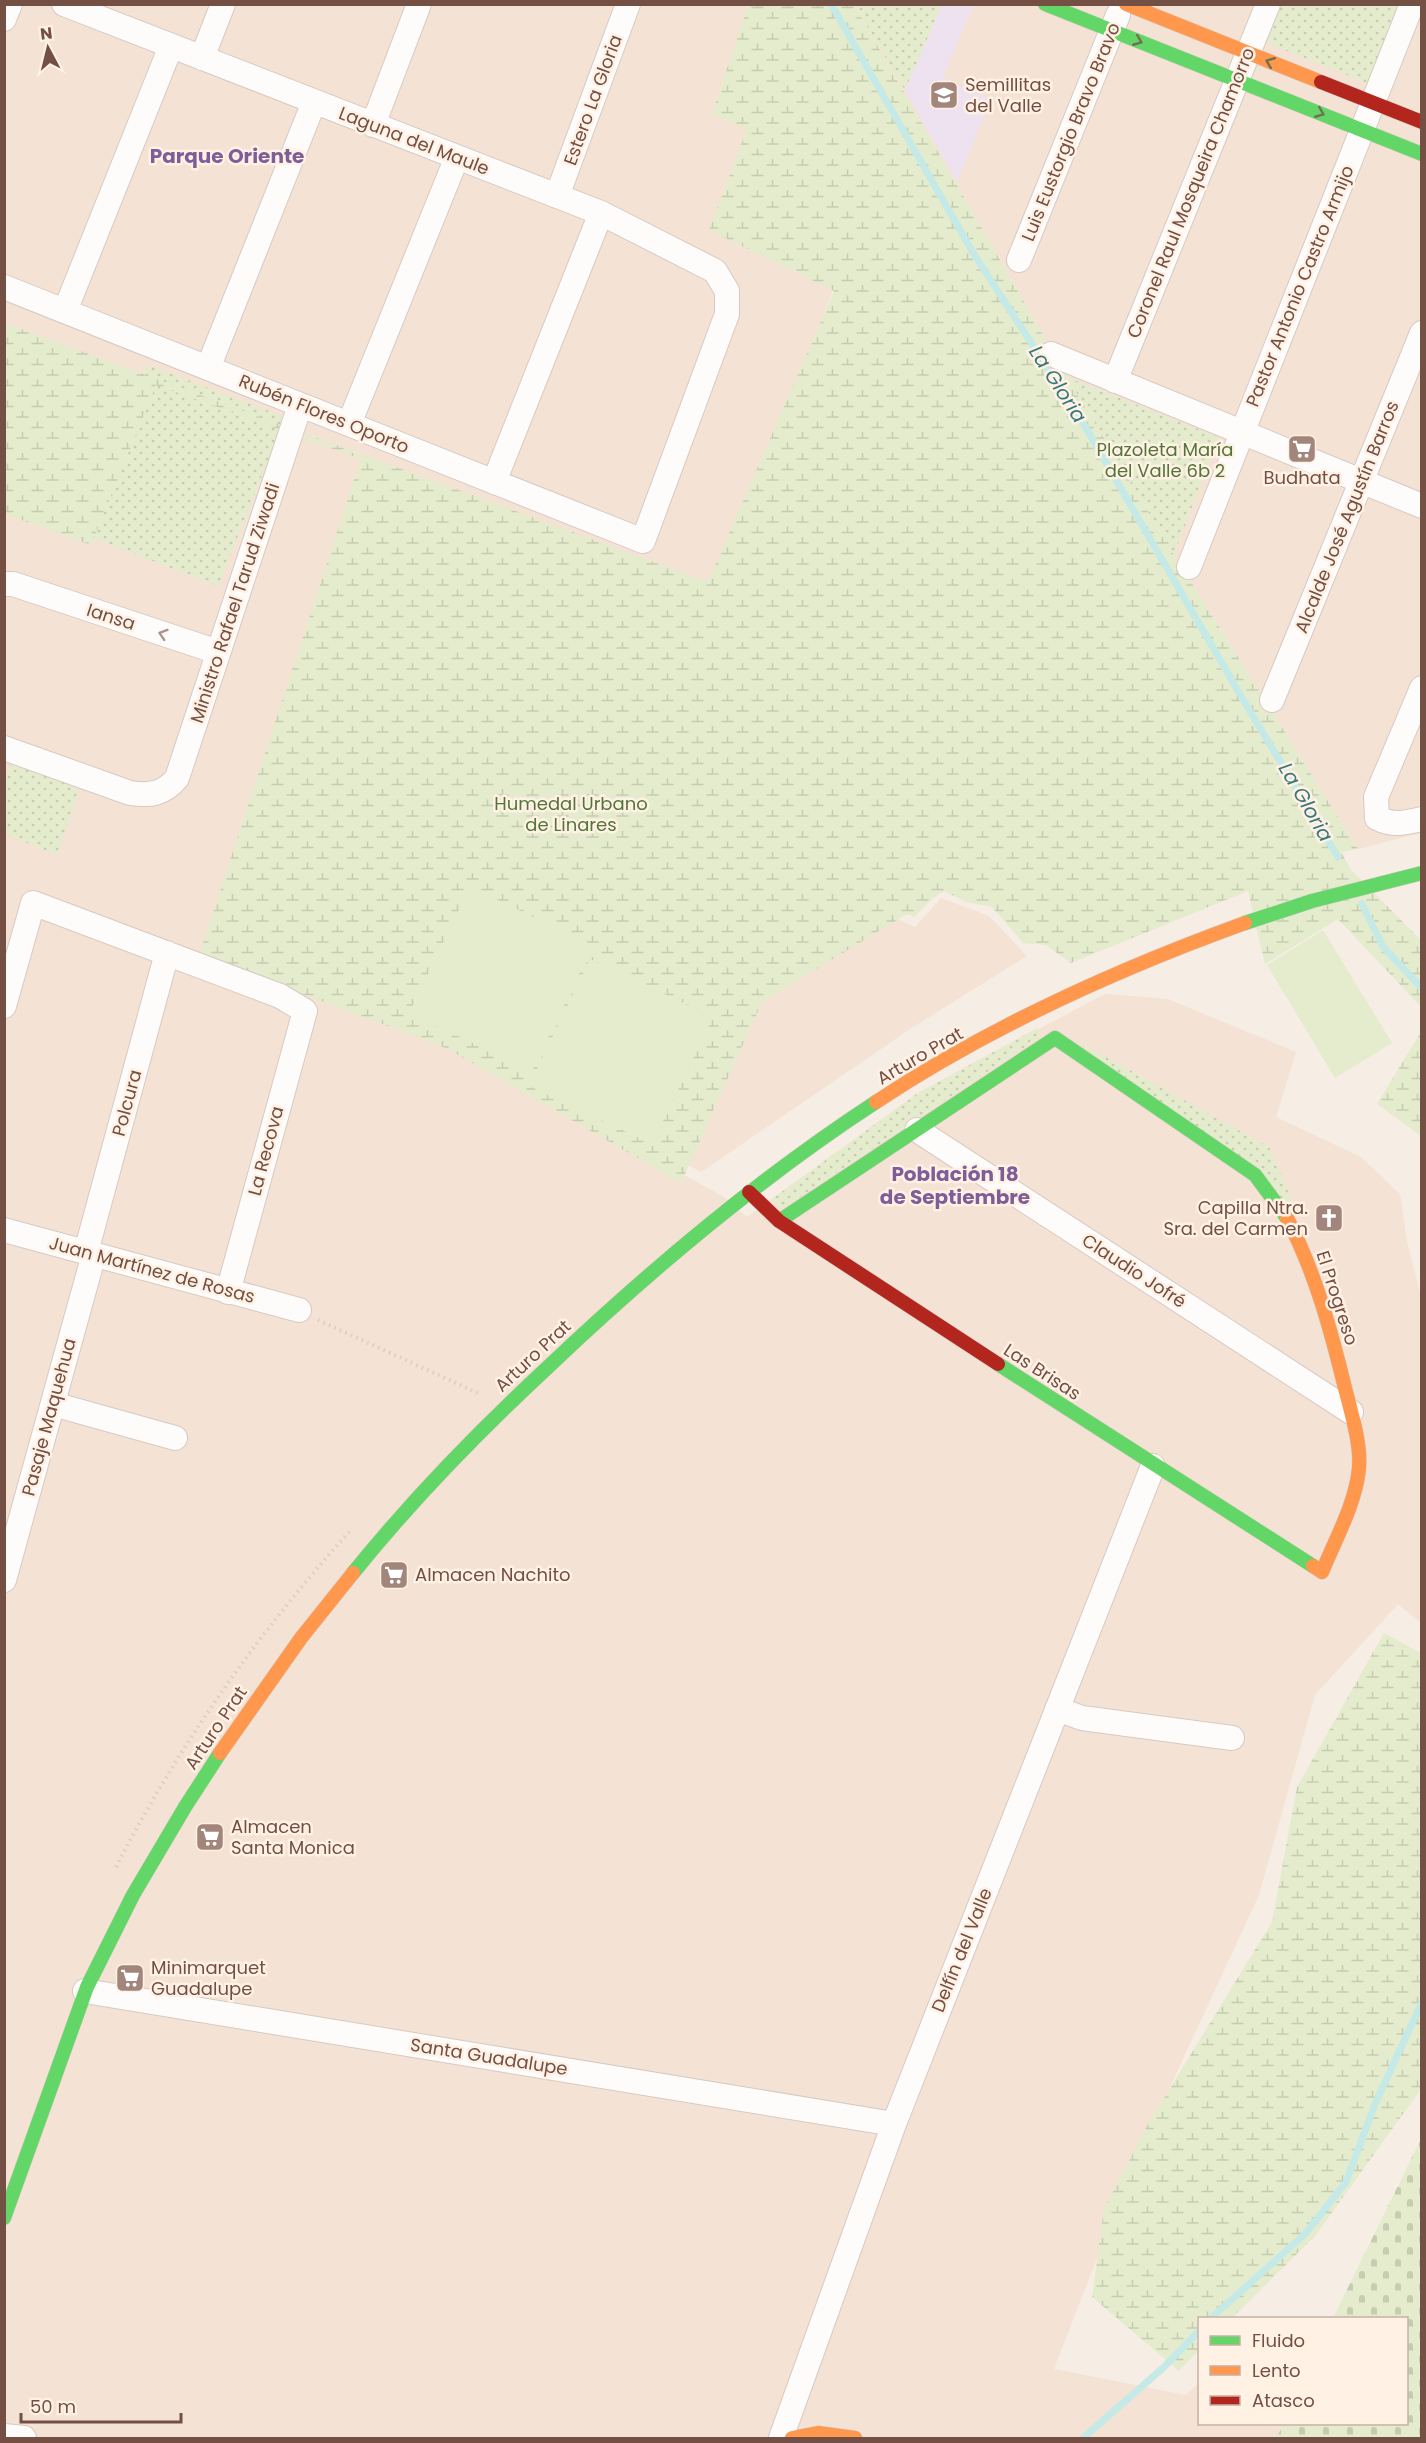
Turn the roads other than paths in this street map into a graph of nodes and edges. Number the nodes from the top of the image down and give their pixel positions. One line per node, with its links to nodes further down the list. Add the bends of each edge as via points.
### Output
1 (10, 4): 10 (street)
2 (64, 4): 12 (street, Laguna del Maule)
3 (223, 4): 14 (street)
4 (419, 4): 19 (street)
5 (628, 4): 23 (street, Estero La Gloria)
6 (1045, 4): 11 (street)
7 (1124, 4): 11 (street, Luis Eustorgio Bravo Bravo); 13 (street)
8 (1268, 4): 13 (street, Coronel Raul Mosqueira Chamorro)
9 (1412, 4): 17 (street, Pastor Antonio Castro Armijo)
10 (4, 19)
11 (1112, 31): 15 (street, one-way to 15); 25 (street, Luis Eustorgio Bravo Bravo)
12 (171, 46): 14 (street, Laguna del Maule); 27 (street)
13 (1248, 53): 15 (street, Coronel Raul Mosqueira Chamorro); 17 (street, one-way to 13)
14 (202, 58): 16 (street, Laguna del Maule)
15 (1237, 80): 20 (street, one-way to 20); 31 (street, Coronel Raul Mosqueira Chamorro)
16 (314, 102): 19 (street, Laguna del Maule); 30 (street)
17 (1373, 103): 18 (street); 20 (street, Pastor Antonio Castro Armijo)
18 (1422, 122)
19 (373, 124): 22 (street, Laguna del Maule)
20 (1362, 130): 21 (street); 34 (street, Pastor Antonio Castro Armijo)
21 (1422, 154)
22 (457, 157): 23 (street, Laguna del Maule); 33 (street)
23 (557, 196): 24 (street, Laguna del Maule)
24 (601, 213): 36 (street); 38 (street, Laguna del Maule, via 715,271 727,291 728,314)
25 (1019, 260)
26 (4, 287): 27 (street, Rubén Flores Oporto)
27 (65, 311): 30 (street, Rubén Flores Oporto)
28 (1422, 333): 35 (street, Alcalde José Agustín Barros)
29 (1051, 354): 31 (street)
30 (208, 368): 32 (street, Rubén Flores Oporto)
31 (1115, 381): 34 (street)
32 (300, 405): 33 (street, Rubén Flores Oporto); 41 (street, Ministro Rafael Tarud Ziwadi)
33 (349, 424): 36 (street, Rubén Flores Oporto)
34 (1242, 433): 35 (street); 39 (street, Pastor Antonio Castro Armijo)
35 (1360, 481): 37 (street); 43 (street, Alcalde José Agustín Barros)
36 (494, 482): 38 (street, Rubén Flores Oporto)
37 (1422, 506)
38 (643, 541)
39 (1189, 567)
40 (4, 584): 41 (street, Iansa, one-way to 40)
41 (218, 652): 44 (street, Ministro Rafael Tarud Ziwadi, via 177,777 158,793 130,793)
42 (1422, 688): 45 (street, via 1376,797 1377,818 1387,823)
43 (1272, 700)
44 (4, 747)
45 (1422, 819)
46 (1422, 873): 50 (street, Arturo Prat, via 1281,909 1107,978 957,1054 883,1098)
47 (167, 953): 48 (street, via 33,903); 53 (street, Polcura); 54 (street, La Recova, via 280,996 305,1011)
48 (4, 1006)
49 (917, 1130): 51 (street); 57 (street, Claudio Jofré); 57 (street, El Progreso, via 1055,1038 1255,1175 1270,1192 1296,1235 1320,1291)
50 (749, 1192): 51 (street, Las Brisas); 64 (street, Arturo Prat, via 643,1279 499,1413 411,1506 343,1586 287,1657 199,1786)
51 (779, 1221): 59 (street, Las Brisas)
52 (4, 1230): 53 (street, Juan Martínez de Rosas)
53 (90, 1253): 54 (street, Juan Martínez de Rosas); 56 (street, Pasaje Maquehua)
54 (228, 1292): 55 (street, Juan Martínez de Rosas)
55 (298, 1311)
56 (53, 1404): 58 (street); 60 (street, Pasaje Maquehua)
57 (1351, 1412): 61 (street, El Progreso, via 1359,1466 1356,1486)
58 (175, 1438)
59 (1153, 1466): 61 (street, Las Brisas); 62 (street, Delfín del Valle)
60 (7, 1564)
61 (1322, 1572)
62 (1057, 1709): 63 (street, via 1082,1719); 65 (street, Delfín del Valle)
63 (1232, 1738)
64 (85, 1991): 65 (street, Santa Guadalupe); 66 (street, Arturo Prat)
65 (894, 2124): 69 (street, Delfín del Valle)
66 (4, 2218)
67 (4, 2436): 68 (street)
68 (24, 2439)
69 (781, 2439)
70 (792, 2439): 71 (street, via 818,2433)
71 (855, 2439)

